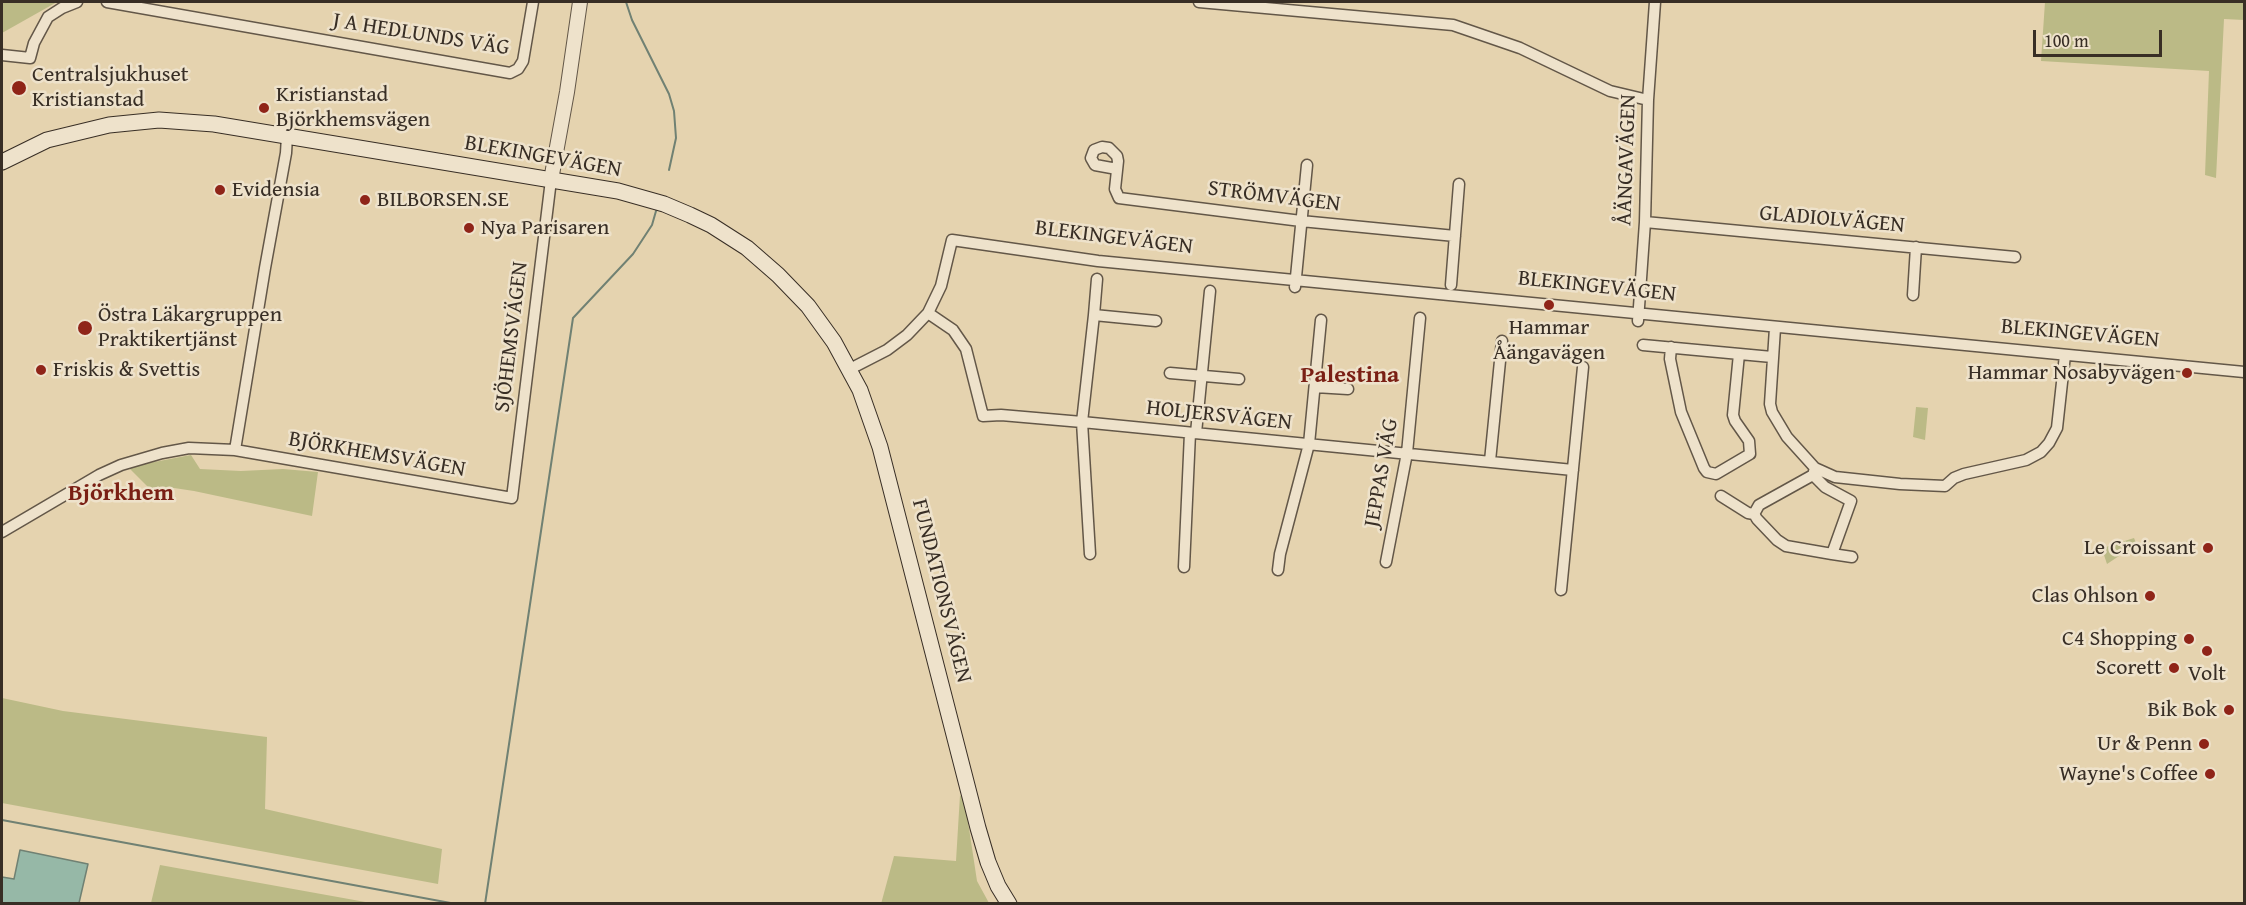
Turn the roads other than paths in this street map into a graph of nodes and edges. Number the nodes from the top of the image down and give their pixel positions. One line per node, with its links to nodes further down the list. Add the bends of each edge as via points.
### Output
1 (77, 2): 7 (street, via 48,17 30,58)
2 (107, 2): 3 (street, J A HEDLUNDS VÄG, via 510,73 523,61)
3 (533, 2)
4 (580, 2): 13 (street)
5 (1199, 2): 8 (street, via 1453,25 1520,48 1610,91)
6 (1655, 2): 8 (street, ÅÄNGAVÄGEN)
7 (2, 55)
8 (1648, 100): 16 (street, ÅÄNGAVÄGEN)
9 (287, 136): 10 (main road, BLEKINGEVÄGEN, via 196,122 136,121 47,140); 13 (main road, BLEKINGEVÄGEN); 50 (street)
10 (2, 162)
11 (1307, 165): 15 (street)
12 (1117, 169): 15 (street, STRÖMVÄGEN, via 1115,189 1119,198)
13 (551, 180): 39 (main road, BLEKINGEVÄGEN, via 618,191 664,204 729,236 763,260 793,289); 56 (street, SJÖHEMSVÄGEN)
14 (1460, 184): 17 (street)
15 (1301, 221): 17 (street, STRÖMVÄGEN); 21 (street)
16 (1645, 222): 18 (street, GLADIOLVÄGEN); 27 (street, ÅÄNGAVÄGEN)
17 (1455, 236): 22 (street)
18 (1916, 248): 19 (street, GLADIOLVÄGEN); 24 (street)
19 (2015, 257)
20 (1096, 279): 26 (street)
21 (1296, 284): 25 (street, BLEKINGEVÄGEN, via 1097,267 952,243 941,286); 27 (street, BLEKINGEVÄGEN)
22 (1451, 285)
23 (1210, 291): 42 (street)
24 (1913, 295)
25 (928, 313): 39 (street, BLEKINGEVÄGEN, via 887,350); 47 (street, HOLJERSVÄGEN, via 952,330 966,350 983,416)
26 (1094, 315): 30 (street); 47 (street)
27 (1638, 317): 31 (street, BLEKINGEVÄGEN)
28 (1420, 318): 51 (street, JEPPAS VÄG)
29 (1321, 320): 45 (street)
30 (1156, 321)
31 (1774, 331): 36 (street); 37 (street, BLEKINGEVÄGEN)
32 (1502, 341): 52 (street)
33 (1643, 345): 34 (street)
34 (1671, 347): 35 (street); 35 (street, via 1681,412 1704,468 1716,474 1750,454 1749,441 1733,415)
35 (1740, 354): 36 (street)
36 (1772, 357): 54 (street, via 1772,412)
37 (2064, 358): 40 (street, BLEKINGEVÄGEN); 44 (street, BLEKINGEVÄGEN); 54 (street, via 2057,428 2042,452 2026,460 1964,474 1945,486 1835,477)
38 (1583, 368): 53 (street)
39 (850, 369): 66 (main road, FUNDATIONSVÄGEN, via 880,447)
40 (2244, 372)
41 (1170, 373): 42 (street)
42 (1202, 376): 43 (street); 48 (street)
43 (1239, 379)
44 (2244, 379)
45 (1315, 387): 46 (street); 49 (street)
46 (1348, 389)
47 (1082, 422): 48 (street, HOLJERSVÄGEN); 59 (street)
48 (1193, 433): 49 (street, HOLJERSVÄGEN); 63 (street)
49 (1309, 444): 51 (street, HOLJERSVÄGEN); 64 (street)
50 (235, 450): 56 (street, BJÖRKHEMSVÄGEN); 58 (street, BJÖRKHEMSVÄGEN, via 189,448 121,465)
51 (1407, 453): 52 (street, HOLJERSVÄGEN); 62 (street, JEPPAS VÄG)
52 (1490, 461): 53 (street, HOLJERSVÄGEN)
53 (1573, 470): 65 (street)
54 (1814, 471): 57 (street, via 1759,505); 60 (street, via 1825,487 1851,501)
55 (1720, 496): 57 (street)
56 (512, 498)
57 (1755, 514): 60 (street, via 1786,546)
58 (2, 532)
59 (1090, 554)
60 (1832, 554): 61 (street)
61 (1852, 557)
62 (1386, 562)
63 (1184, 567)
64 (1278, 570)
65 (1561, 590)
66 (978, 828): 67 (main road, FUNDATIONSVÄGEN, via 988,862); 68 (main road, FUNDATIONSVÄGEN)
67 (1009, 903)
68 (1019, 903)

